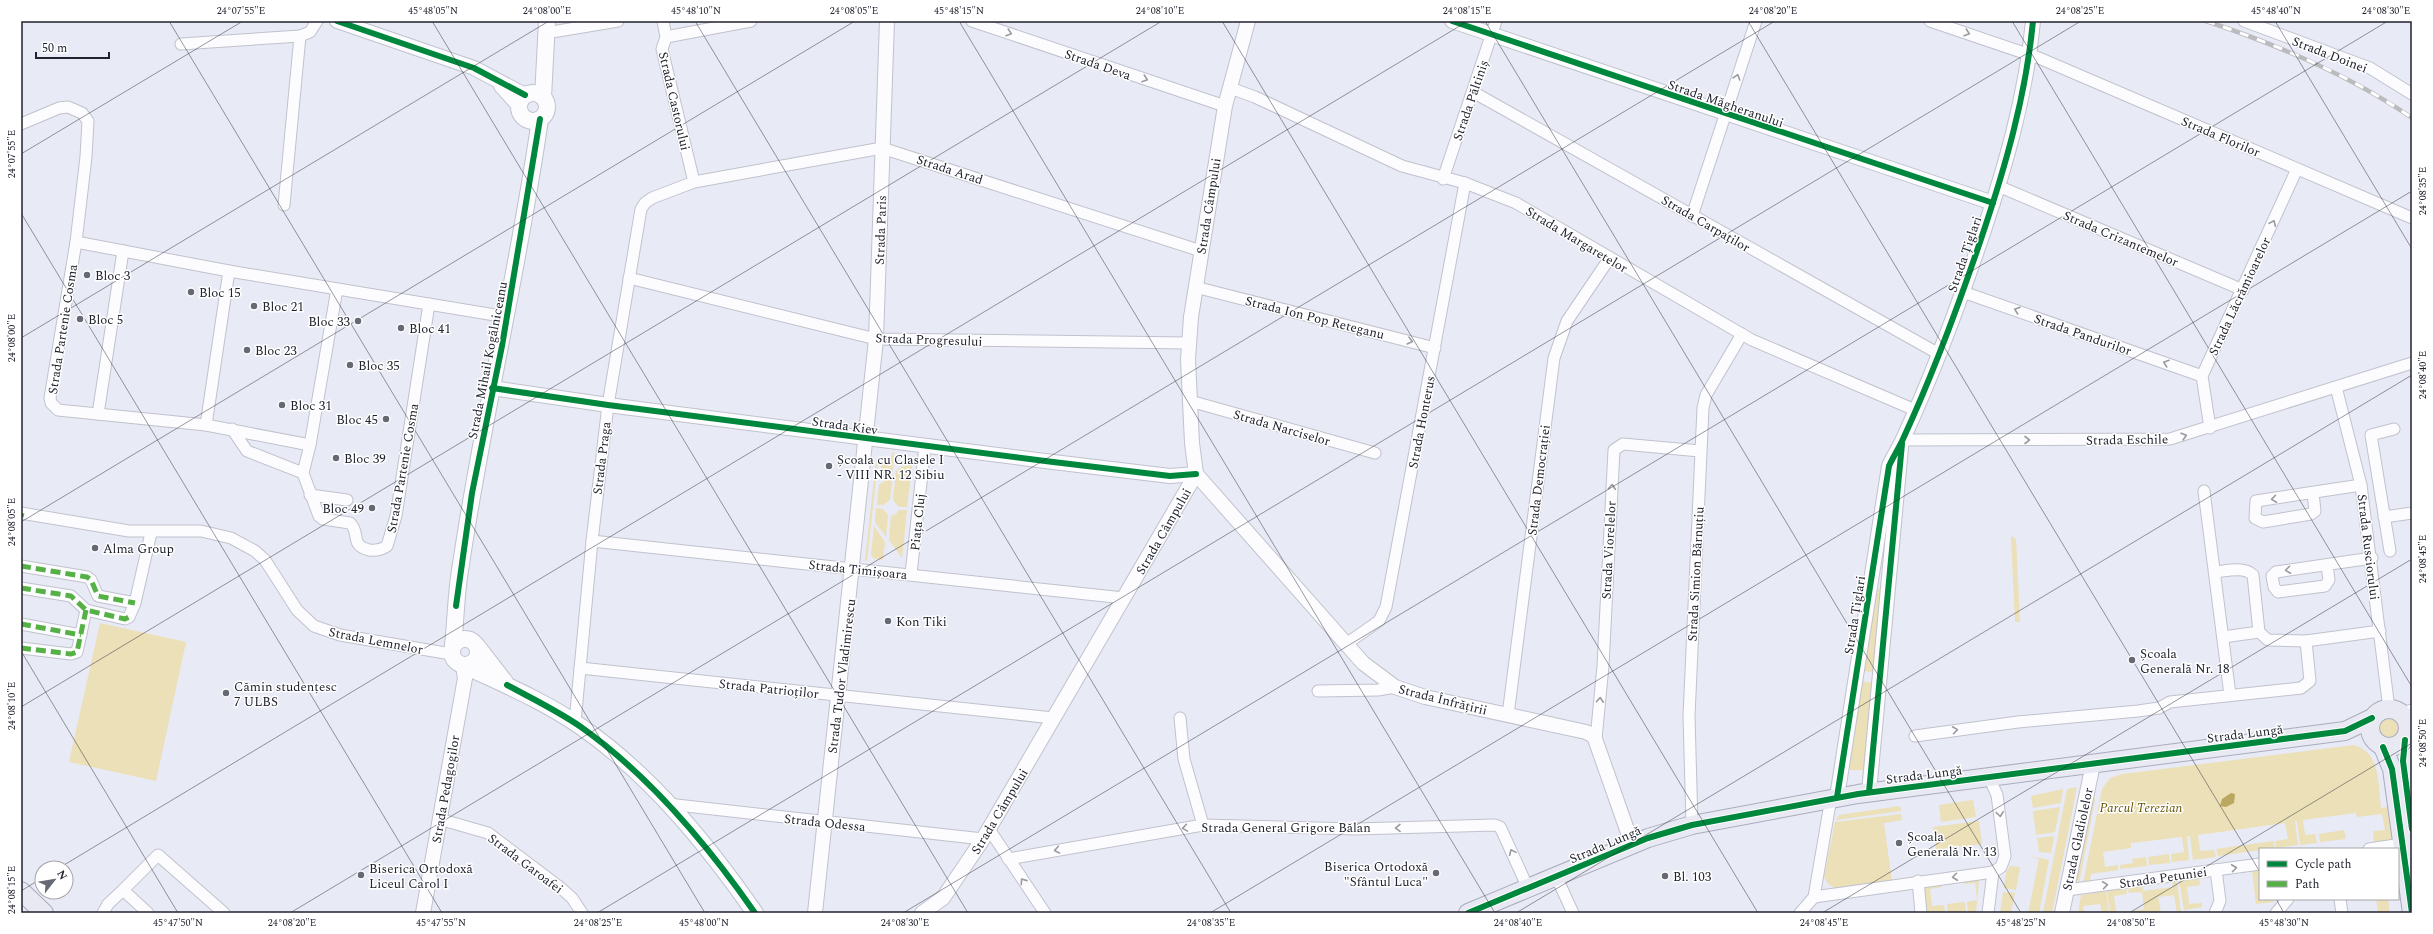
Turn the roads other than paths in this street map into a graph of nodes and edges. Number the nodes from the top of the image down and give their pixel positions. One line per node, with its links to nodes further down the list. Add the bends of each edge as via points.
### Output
1 (317, 21): 18 (street, via 310,32)
2 (337, 21): 25 (street, via 474,68)
3 (541, 21): 16 (street, via 542,33)
4 (618, 21): 16 (street)
5 (662, 21): 19 (street, Strada Castorului)
6 (751, 21): 19 (street)
7 (887, 21): 29 (street, Strada Paris)
8 (972, 21): 26 (street, Strada Deva, one-way to 26)
9 (1248, 21): 22 (street, Strada Câmpului)
10 (1452, 21): 17 (street, Strada Măgheranului)
11 (1496, 21): 17 (street, Strada Păltiniș)
12 (1756, 21): 27 (street, one-way to 12)
13 (1930, 21): 21 (street, Strada Florilor, one-way to 21)
14 (2033, 21): 21 (street, Strada Țiglari)
15 (2244, 21): 24 (street, Strada Doinei, via 2364,65)
16 (549, 32): 25 (main road, Strada Mihail Kogălniceanu, via 544,72)
17 (1492, 35): 23 (street, Strada Păltiniș); 27 (street, Strada Măgheranului)
18 (300, 36): 20 (street); 36 (street)
19 (666, 37): 32 (street, Strada Castorului, via 662,49)
20 (181, 44)
21 (2029, 55): 30 (street, Strada Florilor); 34 (street, Strada Țiglari, via 2020,106)
22 (1230, 88): 26 (street, Strada Câmpului); 31 (street, Strada Margaretelor, via 1255,97 1402,166)
23 (1473, 92): 31 (street, Strada Păltiniș); 37 (street, Strada Carpaților)
24 (2412, 94)
25 (531, 105): 50 (main road, Strada Mihail Kogălniceanu, via 535,158)
26 (1225, 106): 41 (street, Strada Câmpului)
27 (1725, 114): 35 (street, Strada Măgheranului); 37 (street)
28 (21, 124): 39 (street, Strada Partenie Cosma, via 59,108 68,107 82,113 88,121)
29 (882, 148): 32 (street, Strada Arad); 41 (street, Strada Arad); 52 (street, Strada Paris)
30 (2297, 169): 38 (street, Strada Florilor); 47 (street, Strada Lăcrămioarelor, one-way to 30)
31 (1443, 179): 33 (street, Strada Margaretelor)
32 (694, 182): 44 (street, Strada Praga, via 657,195 642,205)
33 (1465, 183): 42 (street, Strada Margaretelor, via 1516,203); 54 (street, Strada Honterus)
34 (1998, 186): 35 (street, Strada Țiglari); 47 (street, Strada Crizantemelor)
35 (1993, 203): 48 (street, Strada Țiglari)
36 (284, 205)
37 (1692, 216): 55 (street, Strada Carpaților)
38 (2412, 218)
39 (76, 242): 40 (street); 63 (street, Strada Partenie Cosma, via 50,398 58,410)
40 (123, 251): 43 (street); 63 (street)
41 (1201, 251): 45 (street, Strada Câmpului)
42 (1609, 258): 51 (street, Strada Margaretelor); 117 (street, Strada Democrației, via 1567,321 1554,358)
43 (229, 271): 46 (street); 64 (street)
44 (629, 278): 52 (street, Strada Progresului); 61 (street, Strada Praga)
45 (1195, 287): 53 (street, Strada Câmpului); 54 (street, Strada Ion Pop Reteganu, one-way to 54)
46 (337, 289): 49 (street); 70 (street)
47 (2243, 290): 57 (street, Strada Lăcrămioarelor)
48 (1963, 292): 55 (street, Strada Țiglari); 57 (street, Strada Pandurilor, one-way to 48)
49 (428, 304): 50 (street); 79 (street, Strada Partenie Cosma, via 396,516 387,546 374,551 362,548 358,545 352,525 319,516)
50 (507, 317): 59 (main road, Strada Mihail Kogălniceanu)
51 (1742, 334): 62 (street, Strada Margaretelor); 72 (street, Strada Simion Bărnuțiu, via 1704,400)
52 (876, 339): 53 (street, Strada Progresului); 68 (street, Strada Paris)
53 (1189, 343): 60 (street, Strada Câmpului)
54 (1435, 348): 107 (street, Strada Honterus, via 1384,612 1379,621)
55 (1939, 354): 62 (street, Strada Țiglari)
56 (2412, 363): 58 (street, Strada Eschile)
57 (2202, 376): 65 (street)
58 (2336, 387): 65 (street, Strada Eschile); 76 (street, Strada Rusciorului)
59 (492, 388): 61 (street, Strada Kiev); 98 (main road, Strada Mihail Kogălniceanu, via 472,493)
60 (1190, 401): 73 (street, Strada Narciselor); 75 (street, Strada Câmpului)
61 (608, 405): 68 (street, Strada Kiev); 87 (street, Strada Praga)
62 (1915, 410): 69 (street, Strada Țiglari)
63 (98, 414): 64 (street, Strada Partenie Cosma)
64 (206, 425): 66 (street, Strada Partenie Cosma)
65 (2210, 428): 69 (street, Strada Eschile, one-way to 65, via 2170,439)
66 (232, 429): 70 (street, Strada Partenie Cosma); 74 (street, via 247,451)
67 (2394, 429): 81 (street, Strada Rusciorului, via 2371,435)
68 (868, 439): 71 (street, Strada Kiev); 92 (street, Strada Tudor Vladimirescu)
69 (1902, 440): 129 (street, Strada Țiglari); 130 (street, Strada Țiglari, via 1887,475)
70 (310, 445): 74 (street)
71 (924, 446): 75 (street, Strada Kiev, via 1170,476); 94 (street, Piața Cluj)
72 (1700, 451): 125 (street, Strada Viorelelor, one-way to 72, via 1614,450 1624,444); 135 (street, Strada Simion Bărnuțiu, via 1689,716)
73 (1375, 453)
74 (302, 473): 79 (street, Strada Partenie Cosma)
75 (1196, 474): 96 (street, Strada Câmpului); 107 (street, Strada Înfrățirii)
76 (2361, 485): 78 (street); 82 (street, Strada Rusciorului)
77 (2204, 491): 93 (street)
78 (2313, 493): 78 (street, one-way to 78, via 2256,501 2255,518 2263,522 2311,514 2315,511)
79 (310, 495): 80 (street)
80 (347, 500)
81 (2382, 500): 82 (street); 85 (street, Strada Rusciorului)
82 (2364, 503): 89 (street, Strada Rusciorului)
83 (2412, 513): 85 (street, Strada Rusciorului)
84 (21, 514): 86 (street, Strada Lemnelor)
85 (2384, 517): 88 (street, Strada Rusciorului)
86 (151, 533): 97 (street); 109 (street, Strada Lemnelor, via 201,531 243,543 270,567 297,610 307,621 326,631)
87 (592, 541): 92 (street, Strada Timișoara); 111 (street, Strada Praga)
88 (2390, 551)
89 (2372, 558): 90 (street); 101 (street, Strada Rusciorului)
90 (2327, 565): 90 (street, one-way to 90, via 2276,572 2272,576 2274,587 2278,592 2325,586 2329,580)
91 (21, 566): 97 (street, via 87,576 98,596)
92 (854, 568): 94 (street, Strada Timișoara); 116 (street, Strada Tudor Vladimirescu)
93 (2215, 572): 102 (street, via 2243,570 2253,575); 104 (street)
94 (911, 574): 96 (street, Strada Timișoara)
95 (21, 588): 99 (street, via 71,596)
96 (1124, 598): 118 (street, Strada Câmpului)
97 (135, 603): 99 (street, via 129,617 125,619)
98 (456, 606): 106 (main road, Strada Mihail Kogălniceanu, via 463,626); 109 (main road)
99 (86, 610): 103 (street)
100 (21, 624): 103 (street)
101 (2380, 631): 105 (street); 122 (street, Strada Rusciorului)
102 (2259, 632): 104 (street); 105 (street, via 2268,640)
103 (81, 635): 108 (street, via 77,652 71,654)
104 (2223, 637): 115 (street)
105 (2306, 641): 115 (street, via 2311,674 2308,684 2301,688)
106 (475, 644): 109 (main road, via 464,638); 110 (main road, via 477,658); 112 (main road, Strada Mihail Kogălniceanu)
107 (1346, 644): 113 (street, Strada Înfrățirii, via 1374,672)
108 (21, 648)
109 (452, 650): 110 (main road, via 455,662)
110 (464, 666): 112 (main road); 132 (street, Strada Pedagogilor, via 465,678)
111 (580, 668): 116 (street, Strada Patrioților); 121 (street, Strada Praga)
112 (507, 685): 121 (main road)
113 (1395, 688): 114 (street); 117 (street, Strada Înfrățirii, via 1424,697)
114 (1318, 691)
115 (2230, 695): 124 (street, one-way to 115, via 2138,711 2159,708 2170,702)
116 (838, 696): 118 (street, Strada Patrioților); 133 (street, Strada Tudor Vladimirescu)
117 (1508, 715): 125 (street, Strada Înfrățirii, via 1586,732)
118 (1053, 718): 137 (street, Strada Câmpului)
119 (1180, 718): 134 (street, via 1184,759)
120 (2372, 718): 122 (main road, Strada Lungă, via 2377,713); 123 (main road, Strada Lungă); 126 (main road, via 2370,729)
121 (575, 722): 131 (main road, via 634,769)
122 (2406, 723): 126 (main road, via 2395,747); 136 (main road, Strada Rusciorului, via 2404,761)
123 (2345, 731): 126 (main road, Strada Lungă, via 2363,735); 127 (main road, Strada Lungă)
124 (1915, 736)
125 (1596, 739): 138 (street)
126 (2378, 744): 139 (main road, via 2392,769)
127 (2093, 764): 128 (main road, Strada Lungă); 149 (street, Strada Gladiolelor)
128 (1989, 778): 129 (main road, Strada Lungă); 144 (street, one-way to 144, via 1997,795 2005,856 2001,867)
129 (1869, 792): 130 (main road, Strada Lungă)
130 (1834, 798): 135 (main road, Strada Lungă); 151 (street)
131 (668, 804): 133 (street, Strada Odessa); 161 (main road)
132 (439, 819): 159 (street, Strada Pedagogilor); 160 (street, Strada Garoafei, via 480,830 497,838 562,889)
133 (824, 822): 137 (street, Strada Odessa); 154 (street, Strada Tudor Vladimirescu)
134 (1203, 825): 141 (street, Strada General Grigore Bălan, one-way to 141); 147 (street, Strada General Grigore Bălan, one-way to 134, via 1500,827 1495,825 1356,828)
135 (1692, 825): 138 (main road, Strada Lungă)
136 (2412, 829)
137 (986, 834): 141 (street); 162 (street, Strada Câmpului, via 943,898)
138 (1632, 844): 145 (main road, Strada Lungă)
139 (2402, 844): 140 (street); 173 (main road)
140 (2376, 848)
141 (1008, 859): 163 (street, one-way to 141)
142 (2259, 864): 143 (street, Strada Petuniei, one-way to 142)
143 (2216, 870): 149 (street, Strada Petuniei, one-way to 143); 170 (street, via 2220,901)
144 (1993, 872): 146 (street, one-way to 146); 168 (street)
145 (1556, 876): 147 (main road, Strada Lungă); 165 (street)
146 (1918, 881): 151 (street); 167 (street)
147 (1528, 888): 164 (main road, Strada Lungă)
148 (123, 890): 156 (street, via 108,904); 157 (street); 158 (street, via 158,855)
149 (2067, 890): 169 (street, Strada Gladiolelor)
150 (21, 892): 155 (main road)
151 (1814, 897): 166 (street)
152 (2287, 900): 171 (street)
153 (2340, 900): 172 (street)
154 (814, 909)
155 (44, 913)
156 (103, 913)
157 (148, 913)
158 (224, 913)
159 (423, 913)
160 (582, 913)
161 (755, 913)
162 (922, 913)
163 (1045, 913)
164 (1468, 913)
165 (1573, 913)
166 (1800, 913)
167 (1921, 913)
168 (1988, 913)
169 (2062, 913)
170 (2215, 913)
171 (2276, 913)
172 (2342, 913)
173 (2412, 913)

